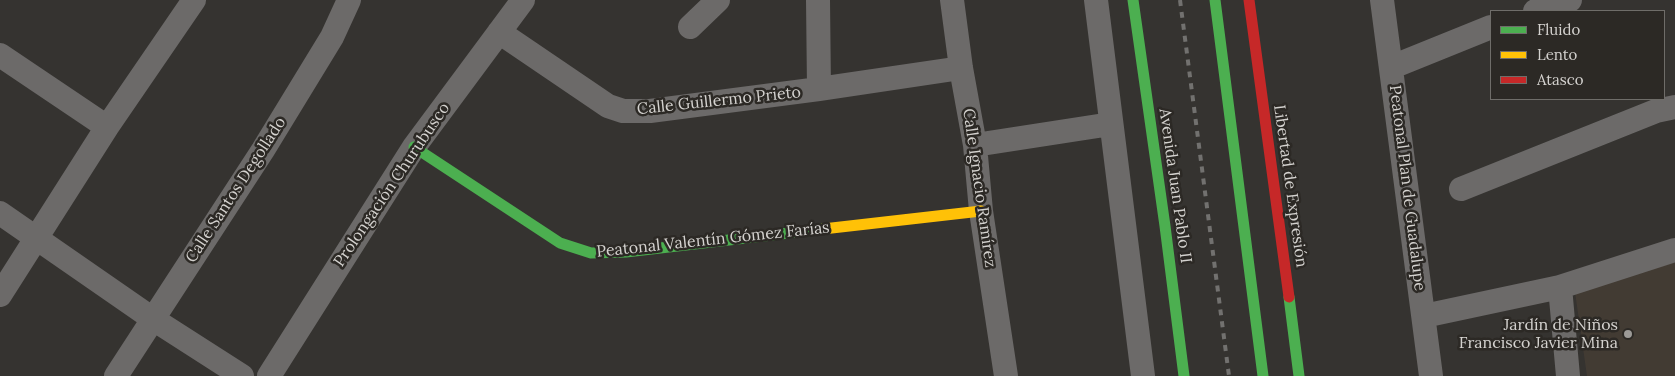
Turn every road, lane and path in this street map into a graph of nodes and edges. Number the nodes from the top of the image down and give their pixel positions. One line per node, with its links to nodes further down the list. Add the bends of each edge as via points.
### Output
1 (194, 0): 23 (street)
2 (350, 0): 34 (street, Calle Santos Degollado, via 332,38 263,150)
3 (523, 0): 16 (street, Prolongación Churubusco)
4 (718, 0): 15 (street)
5 (818, 0): 20 (street)
6 (952, 0): 19 (street, Calle Ignacio Ramírez)
7 (1096, 0): 22 (street)
8 (1133, 0): 40 (street, Avenida Juan Pablo II)
9 (1215, 0): 41 (street)
10 (1249, 0): 42 (street, Libertad de Expresión)
11 (1382, 0): 18 (street, Peatonal Plan de Guadalupe)
12 (1570, 0): 13 (street)
13 (1538, 10)
14 (1490, 27): 18 (street)
15 (690, 28)
16 (499, 32): 20 (street, Calle Guillermo Prieto, via 608,106 624,111 650,111); 25 (street, Prolongación Churubusco)
17 (0, 55): 23 (street)
18 (1392, 67): 33 (street, Peatonal Plan de Guadalupe)
19 (961, 68): 20 (street, Calle Guillermo Prieto); 24 (street, Calle Ignacio Ramírez)
20 (820, 89)
21 (1675, 107): 26 (street, via 1656,111)
22 (1111, 124): 24 (street); 39 (street)
23 (107, 127): 29 (street)
24 (975, 144): 27 (street, Calle Ignacio Ramírez)
25 (414, 147): 27 (street, Peatonal Valentín Gómez Farías, via 560,243 591,253 626,252); 37 (street, Prolongación Churubusco)
26 (1461, 189)
27 (981, 211): 38 (street, Calle Ignacio Ramírez)
28 (0, 213): 29 (street)
29 (37, 238): 32 (street); 34 (street)
30 (1675, 250): 31 (street)
31 (1560, 287): 33 (street); 44 (street)
32 (0, 295)
33 (1424, 316): 43 (street, Peatonal Plan de Guadalupe)
34 (153, 319): 35 (street, Calle Santos Degollado); 36 (street)
35 (116, 376)
36 (242, 376)
37 (269, 376)
38 (1006, 376)
39 (1143, 376)
40 (1184, 376)
41 (1263, 376)
42 (1299, 376)
43 (1431, 376)
44 (1568, 376)

